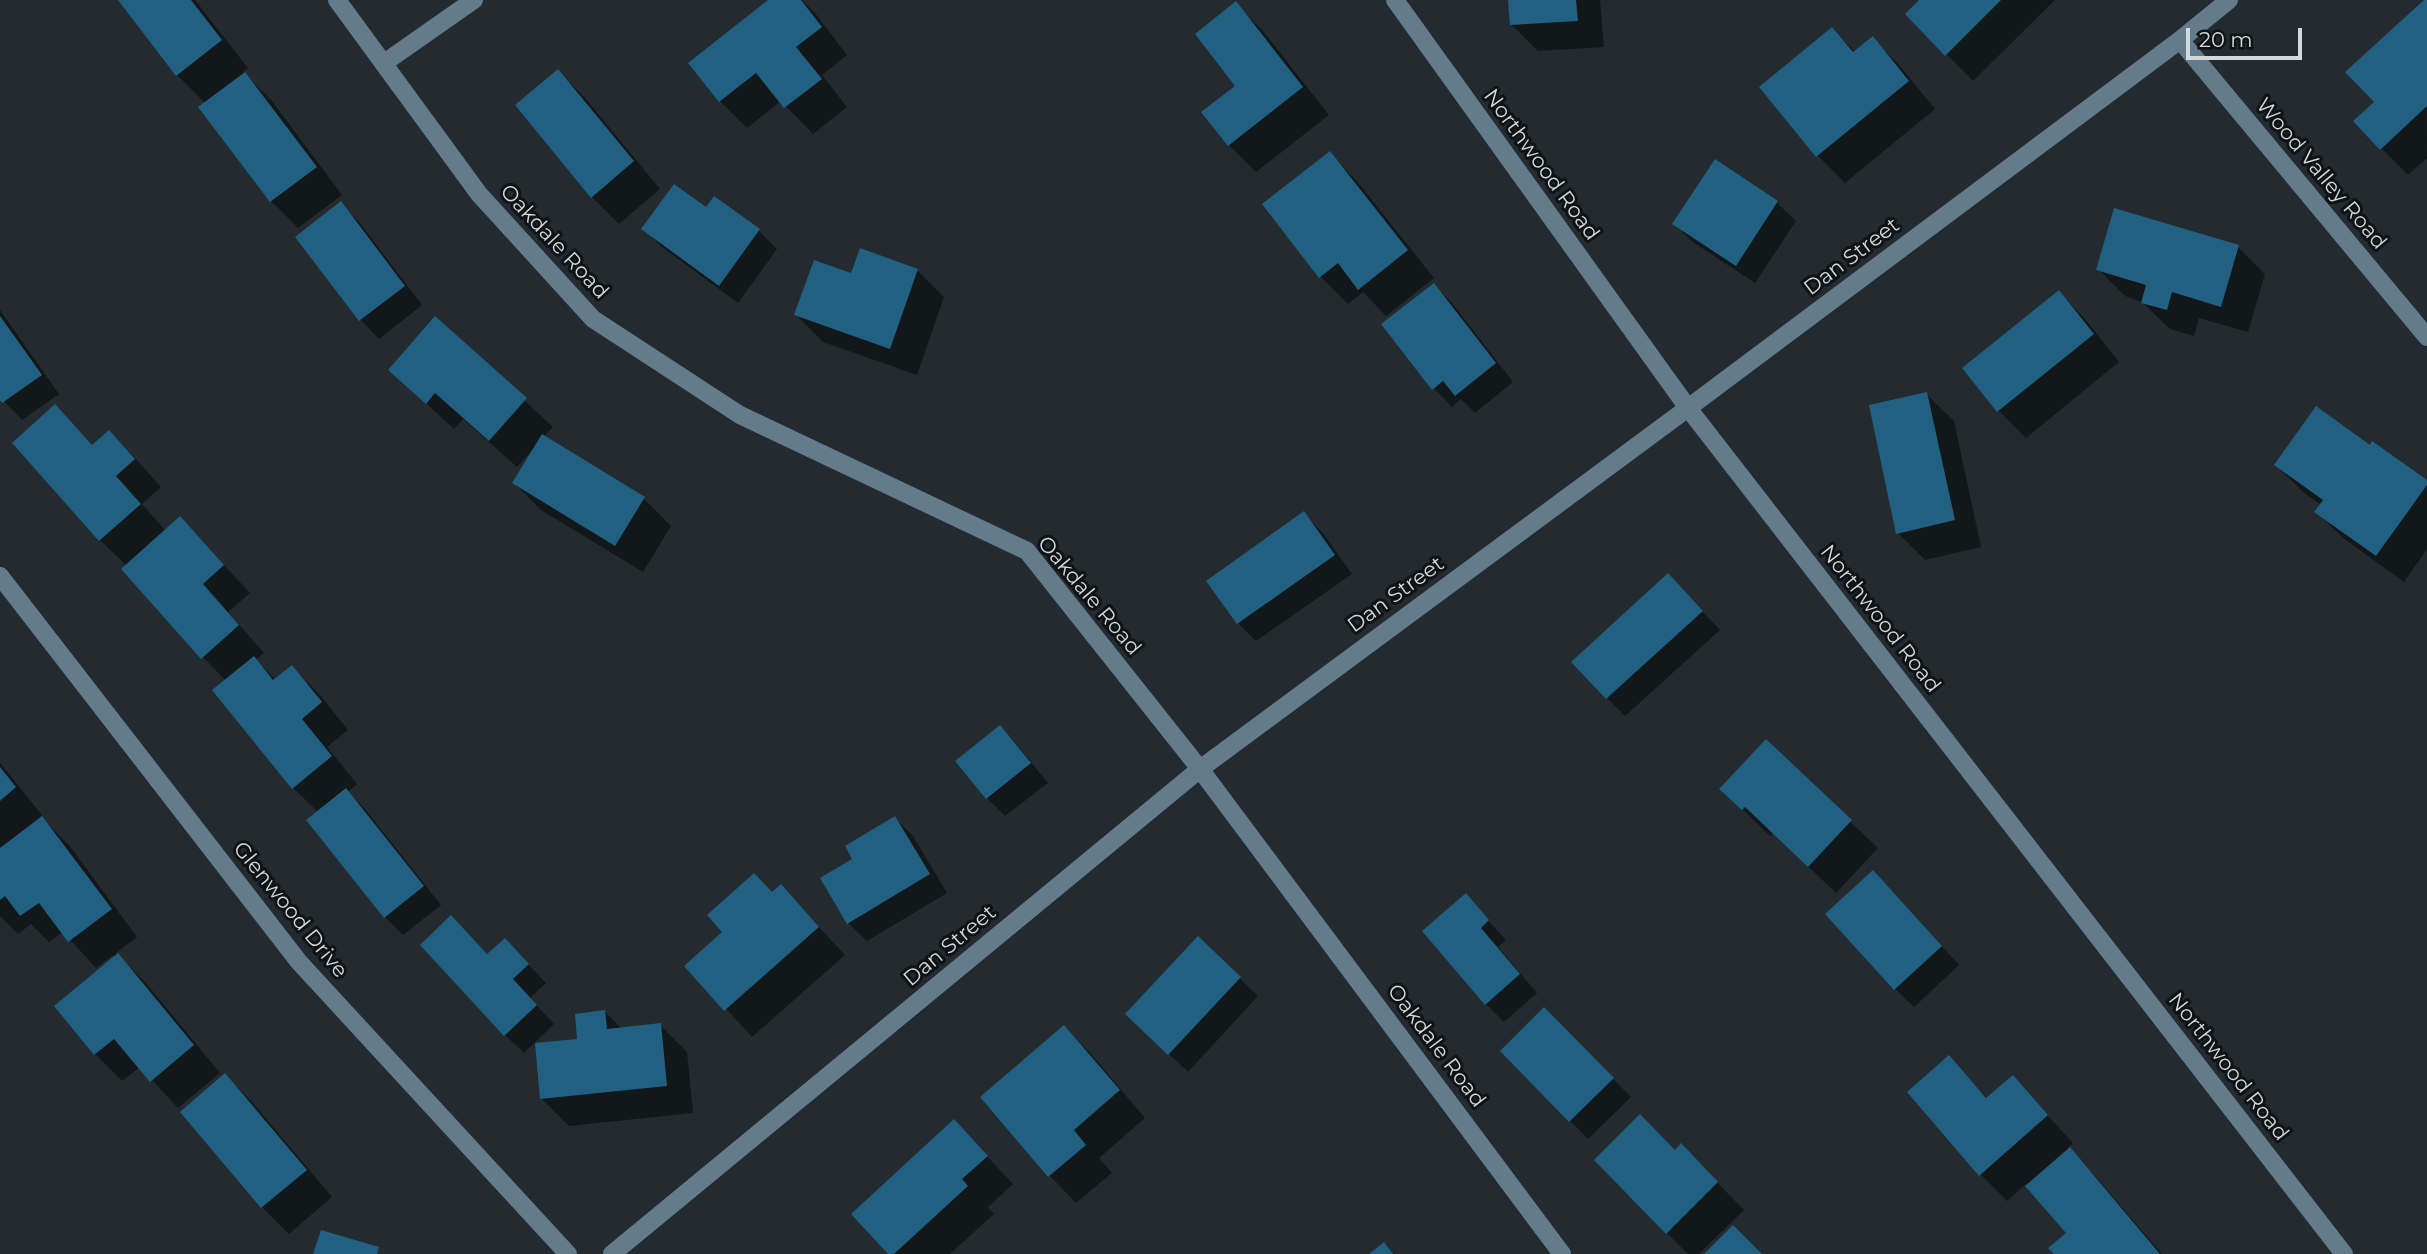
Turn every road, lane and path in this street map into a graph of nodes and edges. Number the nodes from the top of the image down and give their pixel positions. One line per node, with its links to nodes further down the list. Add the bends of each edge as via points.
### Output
1 (337, 0): 6 (street, Oakdale Road)
2 (474, 0): 6 (street)
3 (1395, 0): 8 (street, Northwood Road)
4 (2229, 0): 5 (street, Dan Street)
5 (2180, 40): 7 (street, Wood Valley Road); 8 (street, Dan Street)
6 (384, 63): 10 (street, Oakdale Road, via 479,194 593,319 740,415 1027,551)
7 (2427, 337)
8 (1688, 408): 10 (street, Dan Street); 14 (street, Northwood Road)
9 (0, 576): 11 (street, Glenwood Drive, via 299,962)
10 (1200, 769): 12 (street, Dan Street); 13 (street, Oakdale Road)
11 (568, 1254)
12 (612, 1254)
13 (1562, 1254)
14 (2344, 1254)

